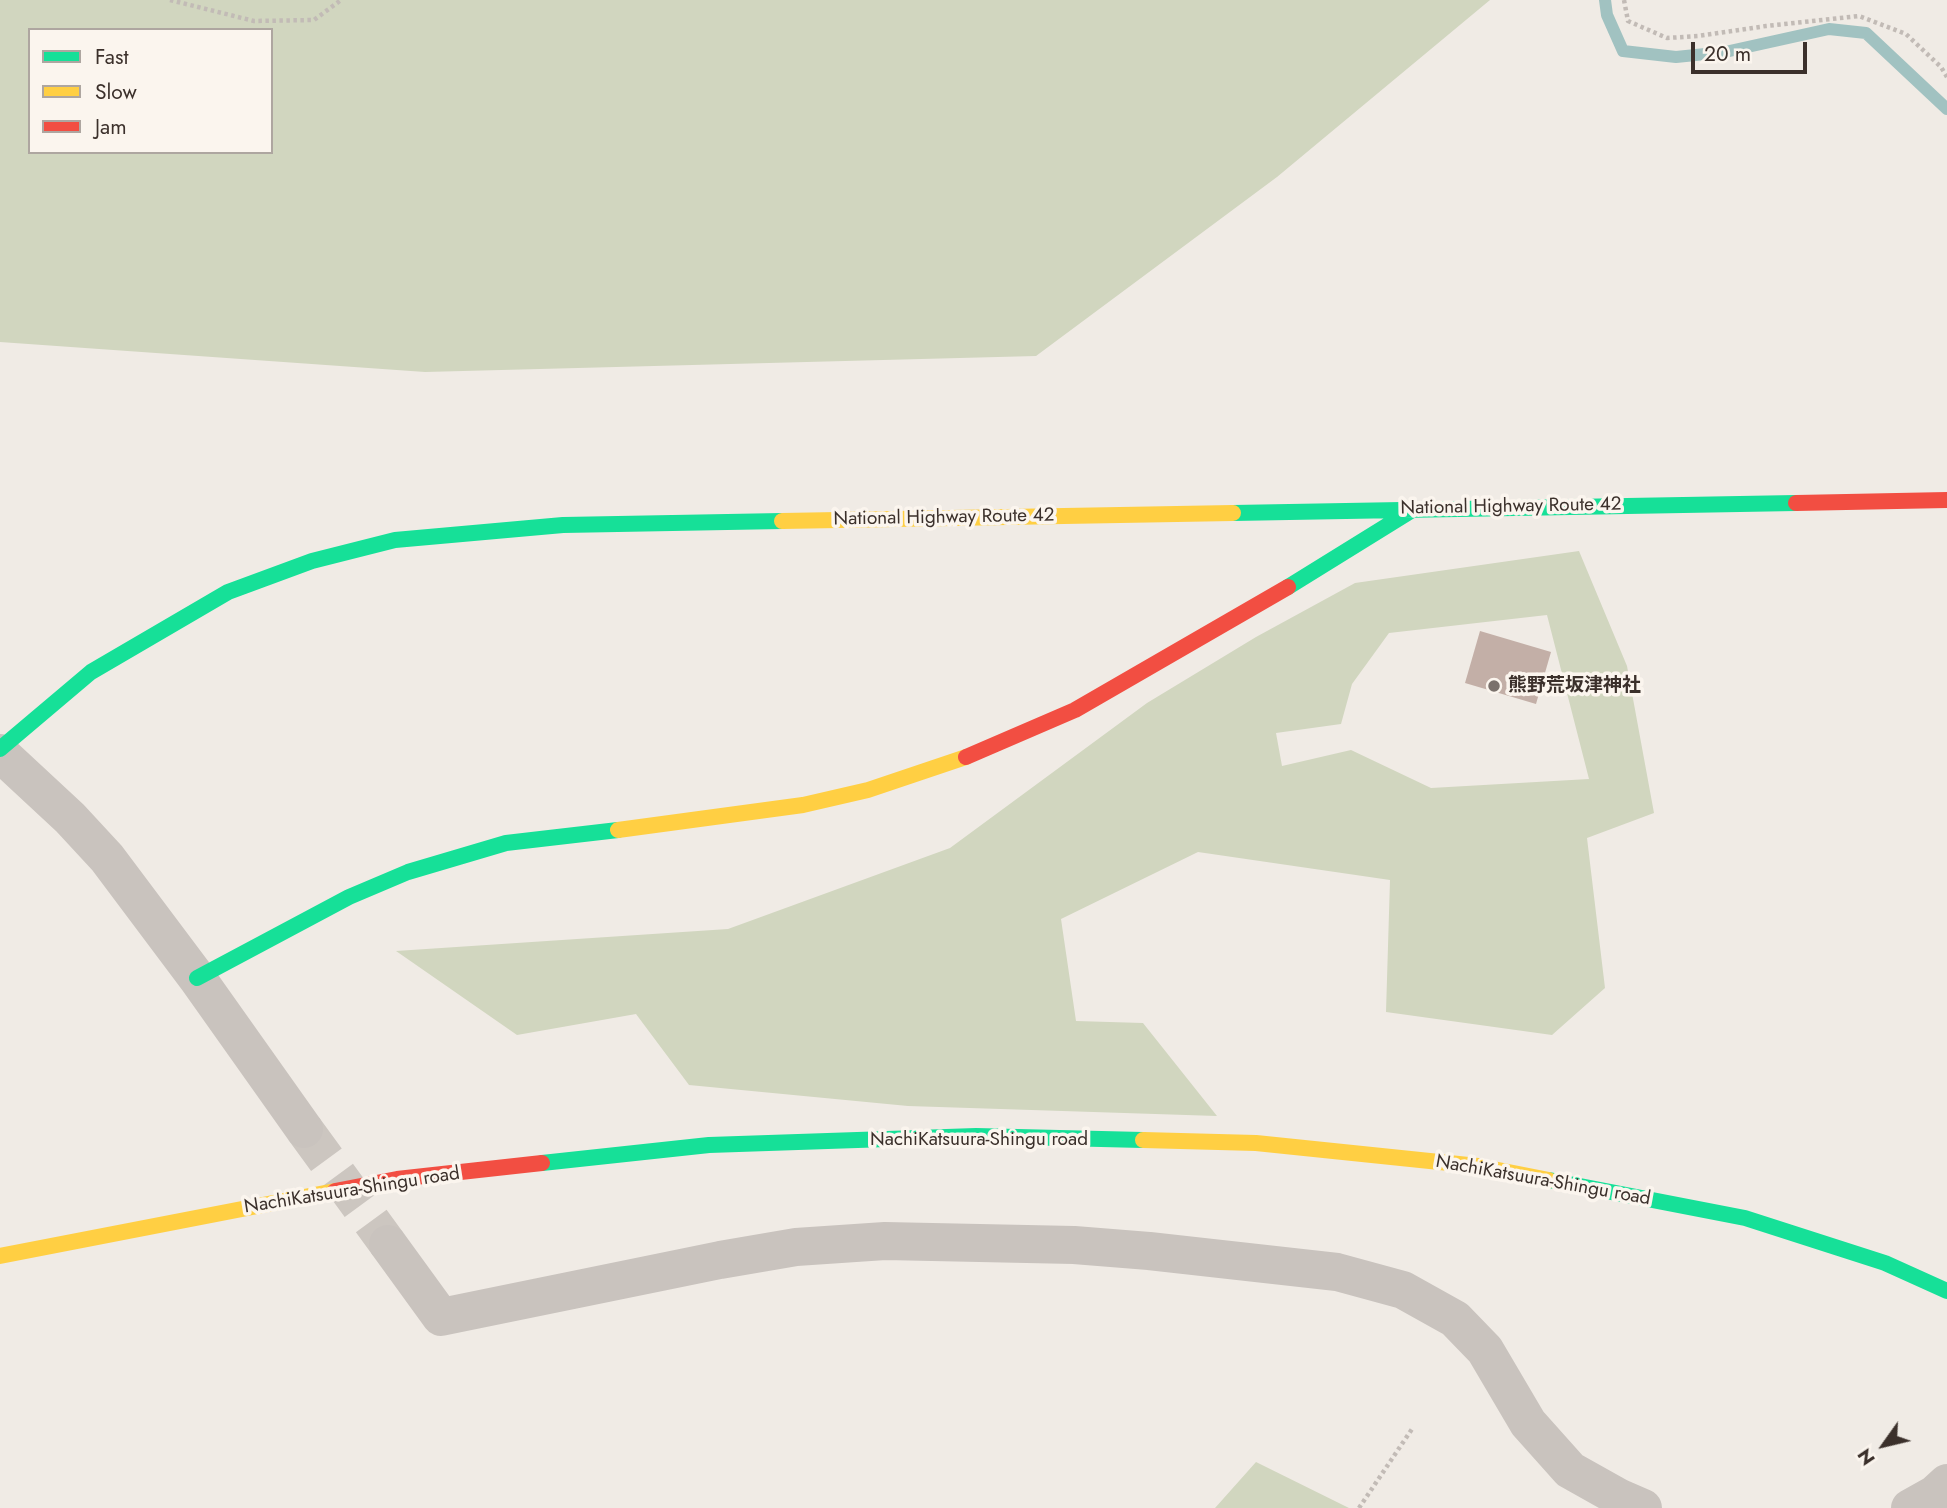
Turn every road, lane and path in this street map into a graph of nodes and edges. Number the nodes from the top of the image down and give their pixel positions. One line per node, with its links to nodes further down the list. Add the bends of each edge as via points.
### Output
1 (170, 0): 2 (path, via 254,21 314,20)
2 (341, 0)
3 (1624, 0): 4 (path, via 1628,21 1667,38 1859,16 1906,34)
4 (1947, 77)
5 (1947, 500): 6 (main road, National Highway Route 42)
6 (1414, 509): 7 (main road, National Highway Route 42, via 562,525 395,540 312,561 228,592 91,672); 8 (main road, via 1075,710 974,754 869,790 803,805 506,843 408,872 349,897)
7 (0, 751): 8 (street, via 107,859)
8 (197, 978): 9 (street)
9 (304, 1129)
10 (388, 1244): 16 (street, via 441,1317 720,1260 796,1247 885,1241 1074,1245 1337,1272 1403,1290 1455,1319 1485,1350 1528,1423 1570,1470)
11 (0, 1256): 12 (main road, NachiKatsuura-Shingu road, via 397,1179 709,1145 976,1136 1256,1143 1478,1166 1745,1218 1885,1263)
12 (1947, 1292)
13 (1412, 1429): 15 (path)
14 (1947, 1483): 17 (street)
15 (1359, 1508)
16 (1643, 1508)
17 (1910, 1508)

